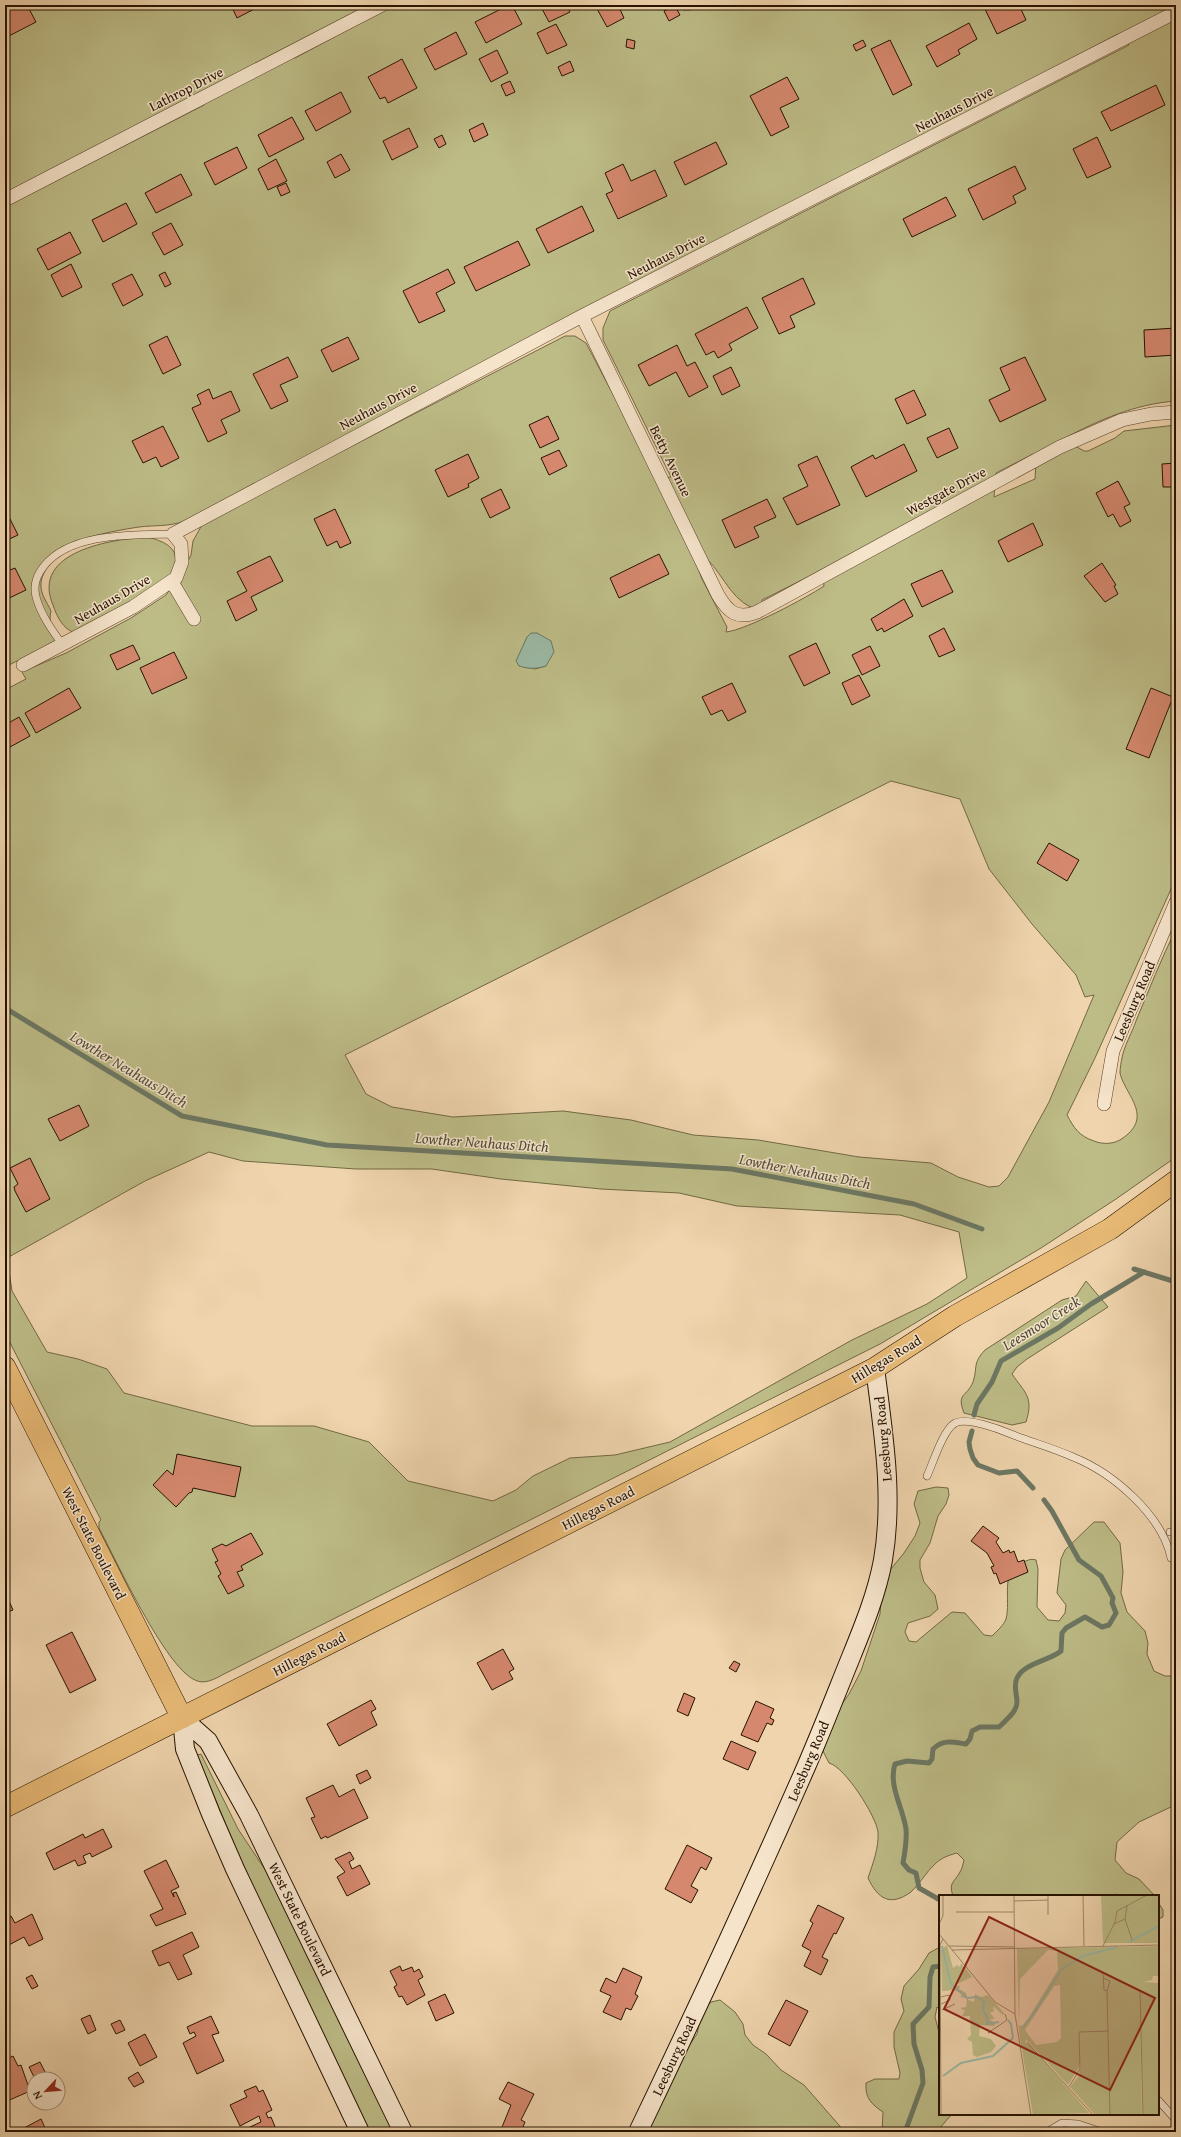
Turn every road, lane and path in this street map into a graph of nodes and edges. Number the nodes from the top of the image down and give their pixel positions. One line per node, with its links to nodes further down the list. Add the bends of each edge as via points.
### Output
1 (382, 5): 3 (street, Lathrop Drive)
2 (1176, 12): 4 (street, Neuhaus Drive)
3 (5, 200)
4 (582, 316): 6 (street, Neuhaus Drive); 8 (street, Betty Avenue, via 718,595 725,606)
5 (1176, 412): 8 (street, Westgate Drive, via 1122,420 1060,447 757,612)
6 (173, 534): 7 (street, Neuhaus Drive, via 181,544 182,562); 10 (lane, Neuhaus Drive, via 123,536 81,542 52,557 36,577 36,596 46,622)
7 (172, 582): 9 (street); 10 (street, Neuhaus Drive, via 133,607)
8 (737, 615)
9 (194, 619)
10 (62, 644): 11 (street, Neuhaus Drive)
11 (23, 665)
12 (1176, 902): 13 (street, Leesburg Road, via 1113,1051)
13 (1104, 1104)
14 (1176, 1182): 16 (main road, Hillegas Road, via 1110,1229 956,1316)
15 (5, 1367): 19 (main road, West State Boulevard)
16 (875, 1368): 19 (main road, Hillegas Road); 25 (main road, Leesburg Road, via 885,1440 887,1505 887,1525 876,1590 816,1744 753,1887)
17 (927, 1476): 18 (lane, via 944,1438 955,1423 969,1422 1001,1430 1073,1456 1108,1476 1157,1523 1171,1558)
18 (1176, 1558)
19 (182, 1718): 20 (main road, Hillegas Road); 23 (main road, West State Boulevard, via 185,1749 211,1814); 24 (main road, West State Boulevard, via 208,1741 254,1823)
20 (5, 1806)
21 (1159, 2101): 22 (lane)
22 (1176, 2120)
23 (360, 2132)
24 (403, 2132)
25 (638, 2132)
26 (1047, 2132): 27 (lane, via 1062,2123 1078,2124)
27 (1102, 2132)

